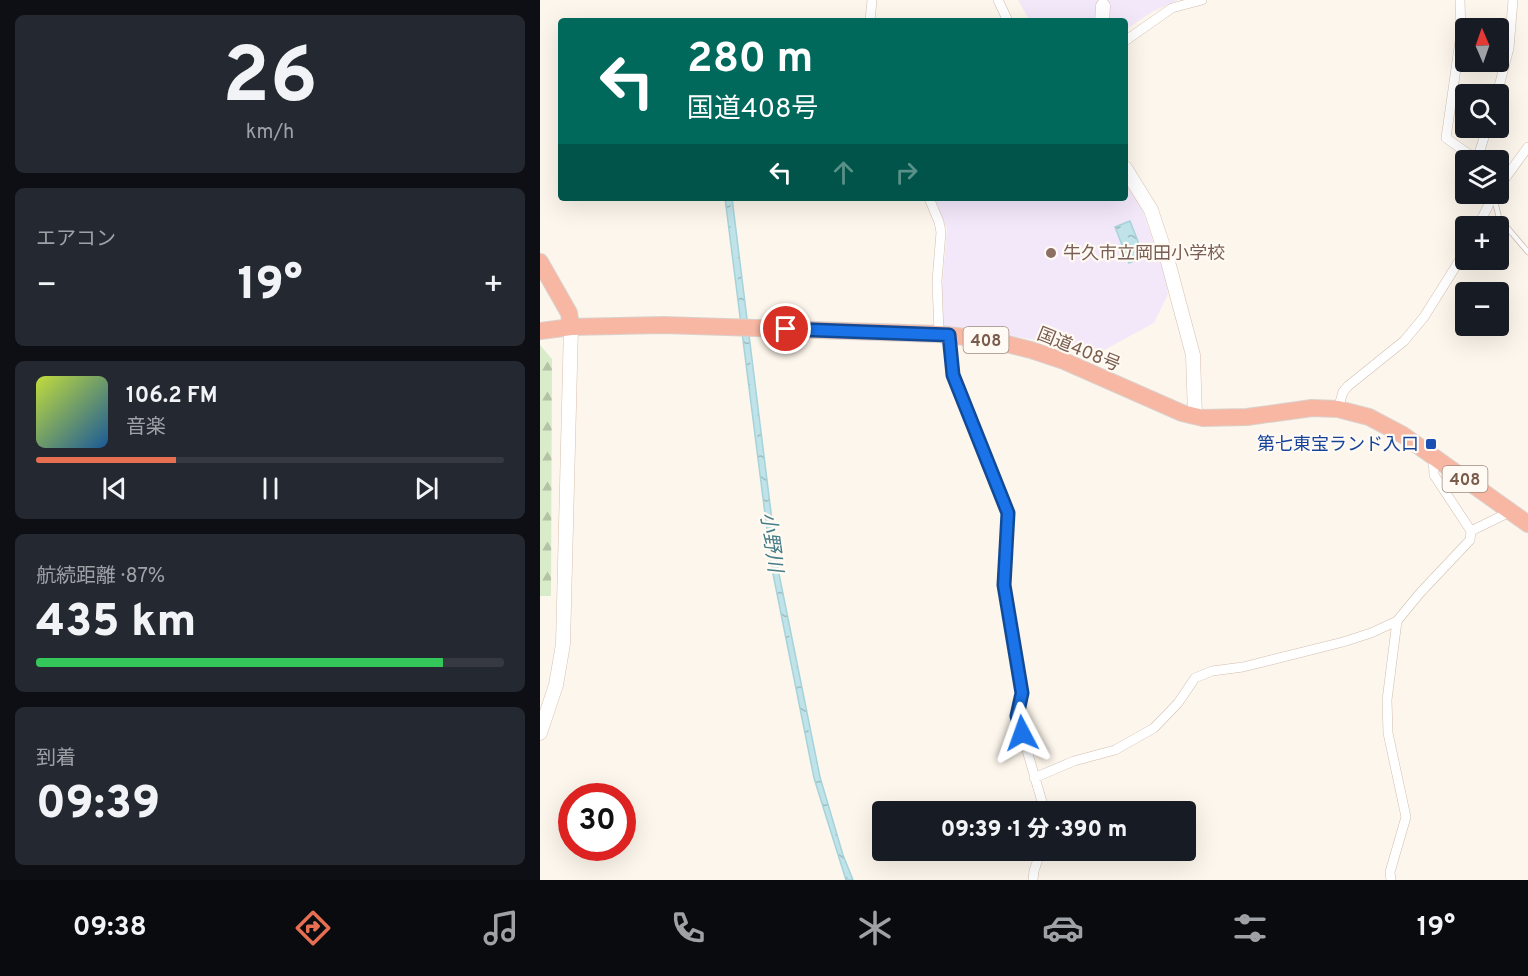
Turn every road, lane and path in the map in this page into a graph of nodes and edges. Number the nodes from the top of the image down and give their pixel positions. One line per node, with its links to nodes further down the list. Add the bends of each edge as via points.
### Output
1 (872, 0): 7 (street)
2 (998, 0): 8 (street)
3 (1202, 0): 10 (street, via 1172,8)
4 (1461, 0): 13 (street, via 1461,34 1446,138)
5 (1513, 0): 11 (street, via 1509,48)
6 (1103, 3): 9 (street)
7 (870, 18)
8 (1007, 18)
9 (1102, 18)
10 (1128, 39)
11 (1500, 84)
12 (1528, 147): 15 (street)
13 (1463, 150)
14 (1128, 173): 25 (street, via 1151,210 1167,258 1193,355)
15 (1509, 173)
16 (930, 201): 23 (street, via 939,222 937,281)
17 (1497, 204): 18 (lane, via 1499,218)
18 (1528, 252)
19 (540, 262): 21 (highway, via 569,313)
20 (1455, 268): 24 (street, via 1424,317 1404,341 1348,386)
21 (571, 327): 22 (highway, 国道408号 / 408); 23 (highway, 国道408号 / 408); 31 (street, via 563,644 556,685)
22 (540, 331)
23 (944, 334): 25 (highway, 国道408号 / 408, via 1031,350); 32 (street, via 953,375 1008,513 1004,585 1022,693 1017,716)
24 (1338, 409): 25 (highway, 国道408号 / 408, via 1299,408 1222,419); 26 (highway, 国道408号 / 408, via 1386,425)
25 (1194, 416)
26 (1433, 455): 27 (highway, 国道408号 / 408); 29 (street, via 1434,475)
27 (1510, 512): 28 (highway, 国道408号 / 408); 29 (street)
28 (1528, 524)
29 (1471, 531): 30 (street, via 1470,540)
30 (1397, 621): 32 (street, via 1343,642 1244,667 1212,671 1196,678 1154,728 1115,750); 36 (street, via 1387,700 1388,733 1406,817)
31 (540, 733)
32 (1034, 778): 33 (street)
33 (1041, 801)
34 (1037, 861): 35 (street)
35 (1033, 880)
36 (1391, 880)

